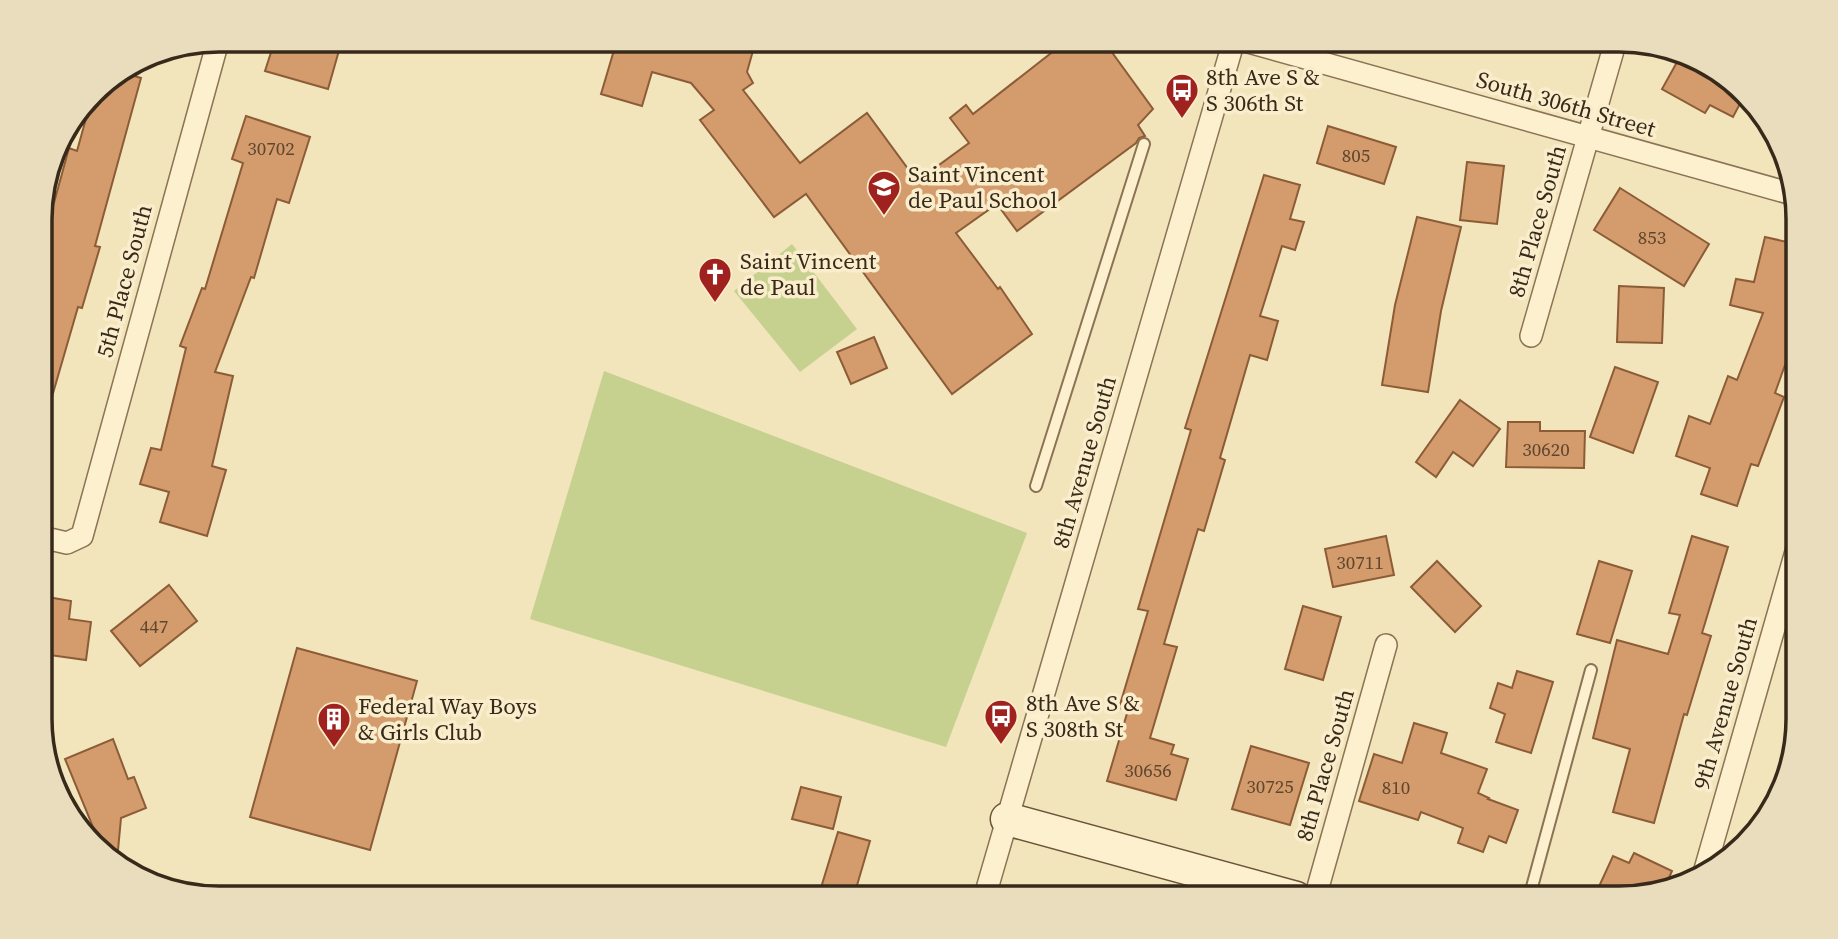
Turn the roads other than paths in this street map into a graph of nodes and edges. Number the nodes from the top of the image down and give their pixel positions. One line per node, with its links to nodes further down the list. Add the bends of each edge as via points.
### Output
1 (1230, 52): 14 (street, 8th Avenue South)
2 (1285, 52): 5 (street, South 306th Street)
3 (1613, 52): 5 (street, 8th Place South)
4 (215, 53): 10 (street, 5th Place South, via 82,536 66,543)
5 (1588, 137): 7 (street, South 306th Street); 8 (street, 8th Place South)
6 (1144, 144): 9 (lane)
7 (1783, 191)
8 (1531, 336)
9 (1036, 486)
10 (52, 540)
11 (1786, 586): 15 (street, 9th Avenue South)
12 (1386, 645): 18 (street, 8th Place South)
13 (1591, 670): 19 (lane)
14 (1007, 819): 16 (street, 8th Avenue South); 17 (street)
15 (1708, 860)
16 (988, 886)
17 (1252, 886)
18 (1318, 886)
19 (1532, 886)

